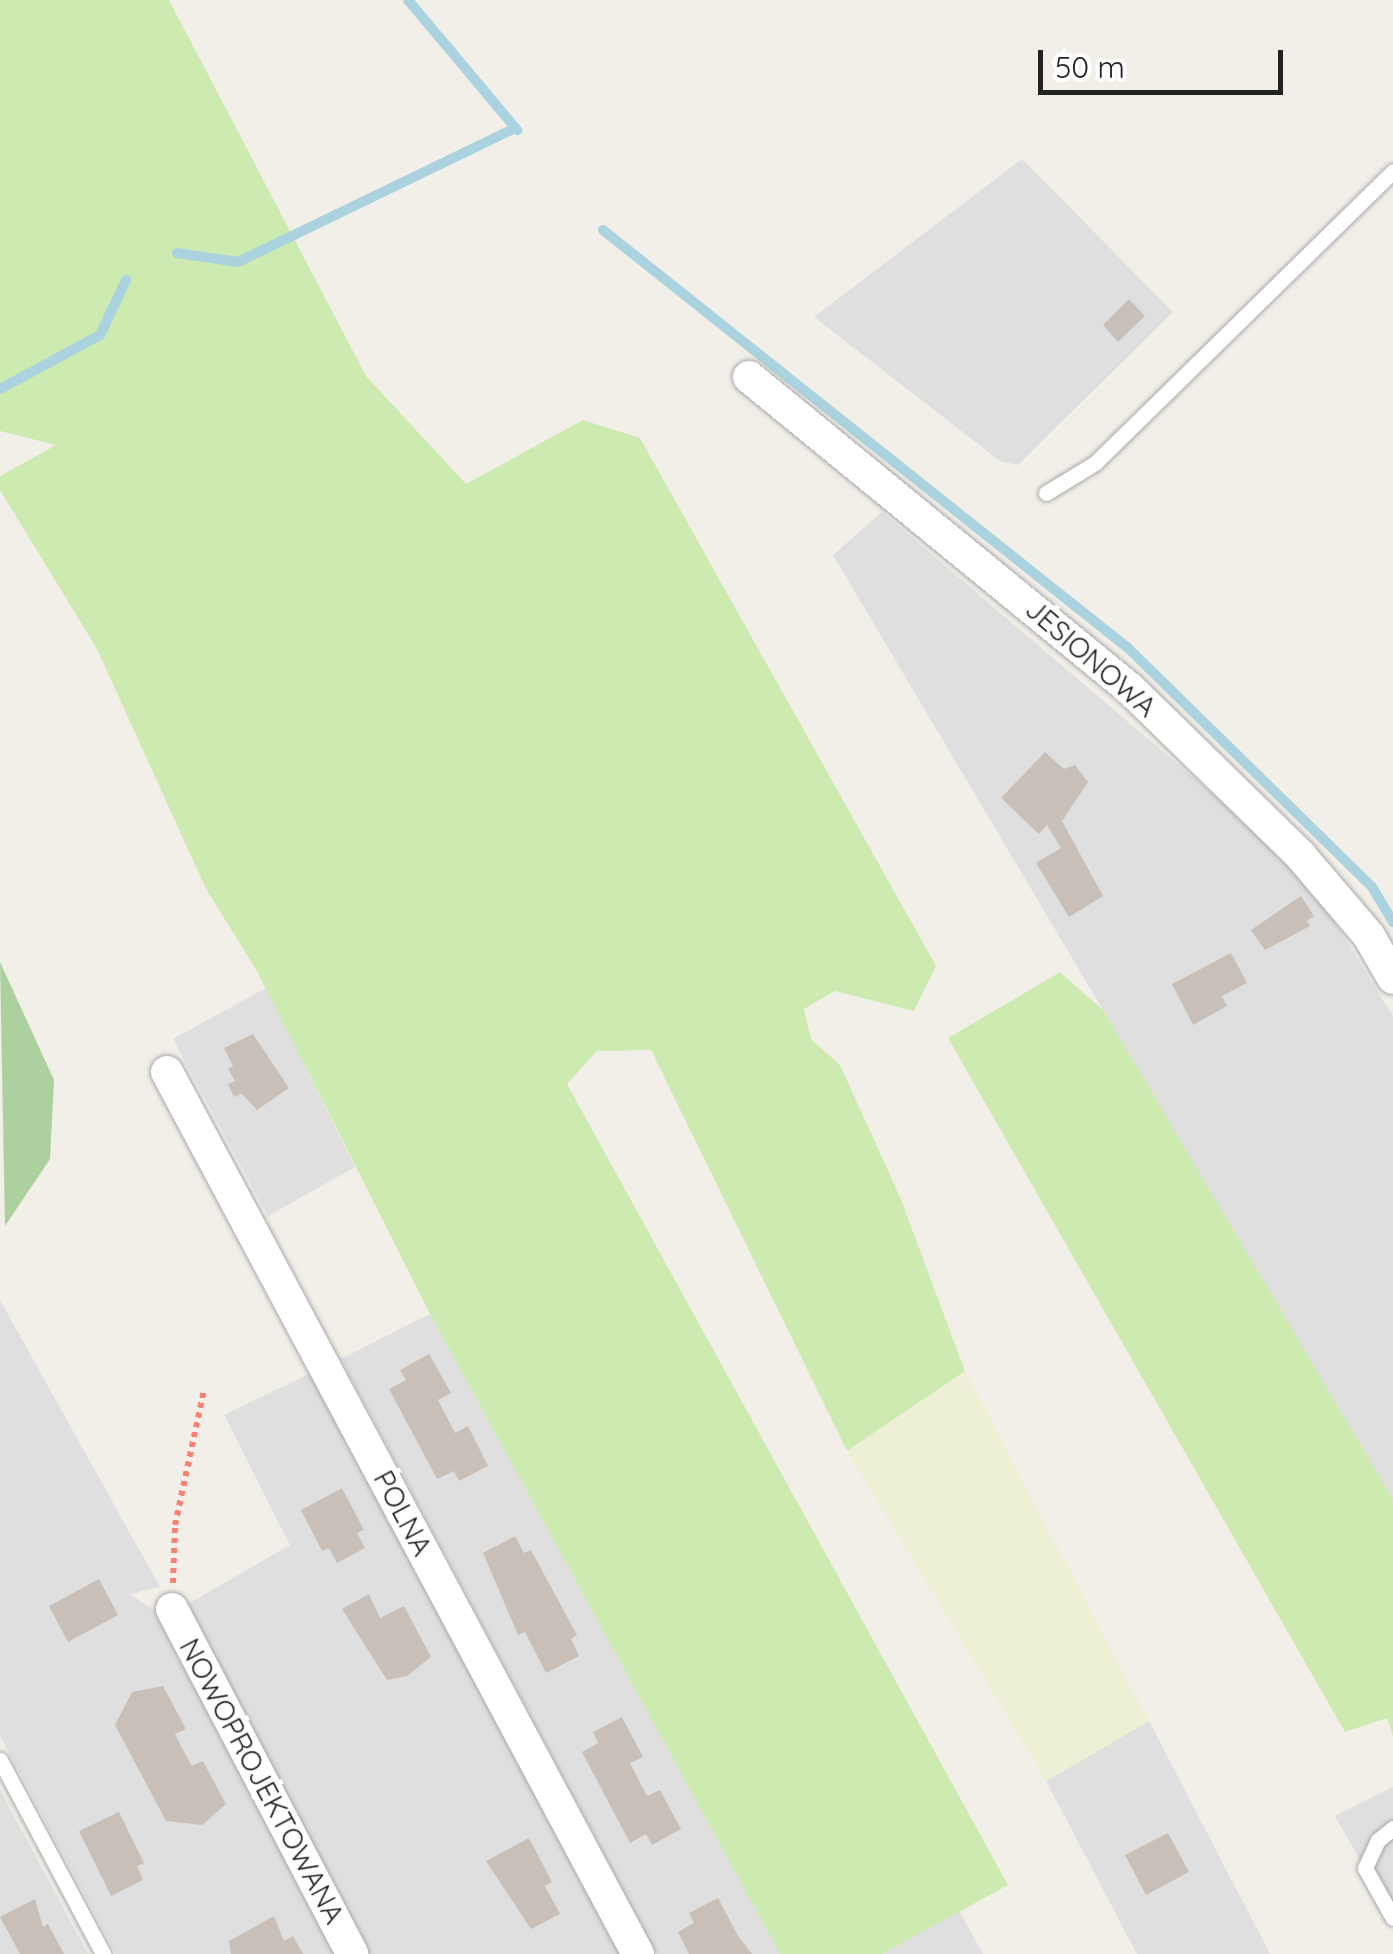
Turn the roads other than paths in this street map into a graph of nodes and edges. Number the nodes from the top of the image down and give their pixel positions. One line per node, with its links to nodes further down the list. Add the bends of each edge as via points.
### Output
1 (1393, 171): 3 (lane, via 1095,464)
2 (750, 376): 4 (street, JESIONOWA, via 1130,688 1300,855 1370,936)
3 (1046, 492)
4 (1393, 978)
5 (167, 1072): 12 (street, POLNA)
6 (172, 1609): 11 (street, NOWOPROJEKTOWANA)
7 (0, 1760): 10 (lane)
8 (1393, 1828): 9 (lane, via 1378,1840 1365,1868)
9 (1393, 1918)
10 (102, 1954)
11 (352, 1954)
12 (638, 1954)

